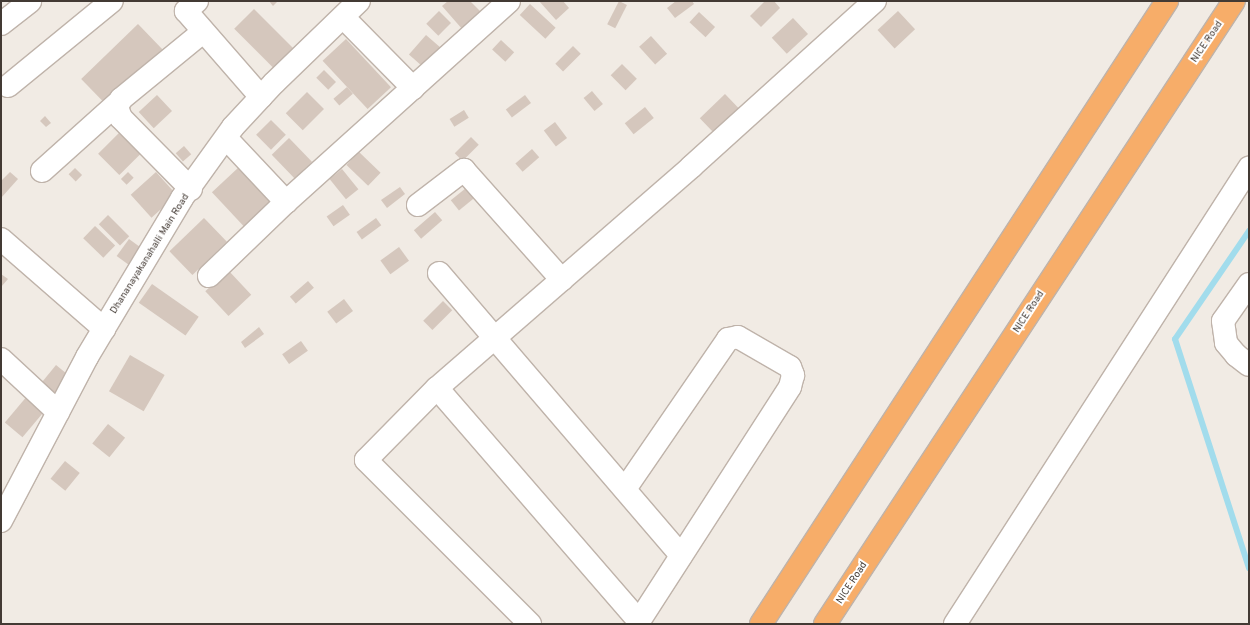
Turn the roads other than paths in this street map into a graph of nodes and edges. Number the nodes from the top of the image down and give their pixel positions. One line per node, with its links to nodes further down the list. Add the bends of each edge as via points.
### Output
1 (30, 1): 10 (street)
2 (112, 1): 12 (street)
3 (359, 1): 9 (street, Dhananayakanahalli Main Road)
4 (509, 1): 13 (street)
5 (875, 1): 25 (street)
6 (1167, 1): 39 (highway)
7 (1234, 1): 40 (highway, NICE Road)
8 (187, 4): 11 (street)
9 (343, 17): 13 (street); 14 (street, Dhananayakanahalli Main Road)
10 (1, 24)
11 (202, 32): 14 (street); 15 (street)
12 (8, 86)
13 (413, 88): 20 (street)
14 (261, 97): 16 (street, Dhananayakanahalli Main Road)
15 (119, 102): 18 (street); 19 (street, via 117,111 121,118)
16 (226, 138): 19 (street, Dhananayakanahalli Main Road); 20 (street)
17 (1249, 168): 41 (street)
18 (42, 171)
19 (191, 189): 27 (street, Dhananayakanahalli Main Road, via 182,198)
20 (286, 202): 24 (street)
21 (418, 206): 25 (street, via 464,170)
22 (1, 239): 27 (street)
23 (440, 273): 28 (street)
24 (209, 276)
25 (562, 280): 28 (street)
26 (1249, 284): 30 (street, via 1223,321 1226,343)
27 (104, 329): 32 (street, Dhananayakanahalli Main Road)
28 (496, 338): 31 (street); 33 (street)
29 (1, 359): 32 (street)
30 (1249, 365)
31 (437, 388): 37 (street); 38 (street, via 366,460)
32 (58, 412): 34 (street, Dhananayakanahalli Main Road)
33 (625, 489): 36 (street); 36 (street, via 728,339 738,337 790,367 793,375 790,387)
34 (7, 492): 35 (street, Dhananayakanahalli Main Road)
35 (1, 521)
36 (681, 555): 37 (street)
37 (638, 623)
38 (530, 624)
39 (761, 624)
40 (825, 624)
41 (955, 624)

